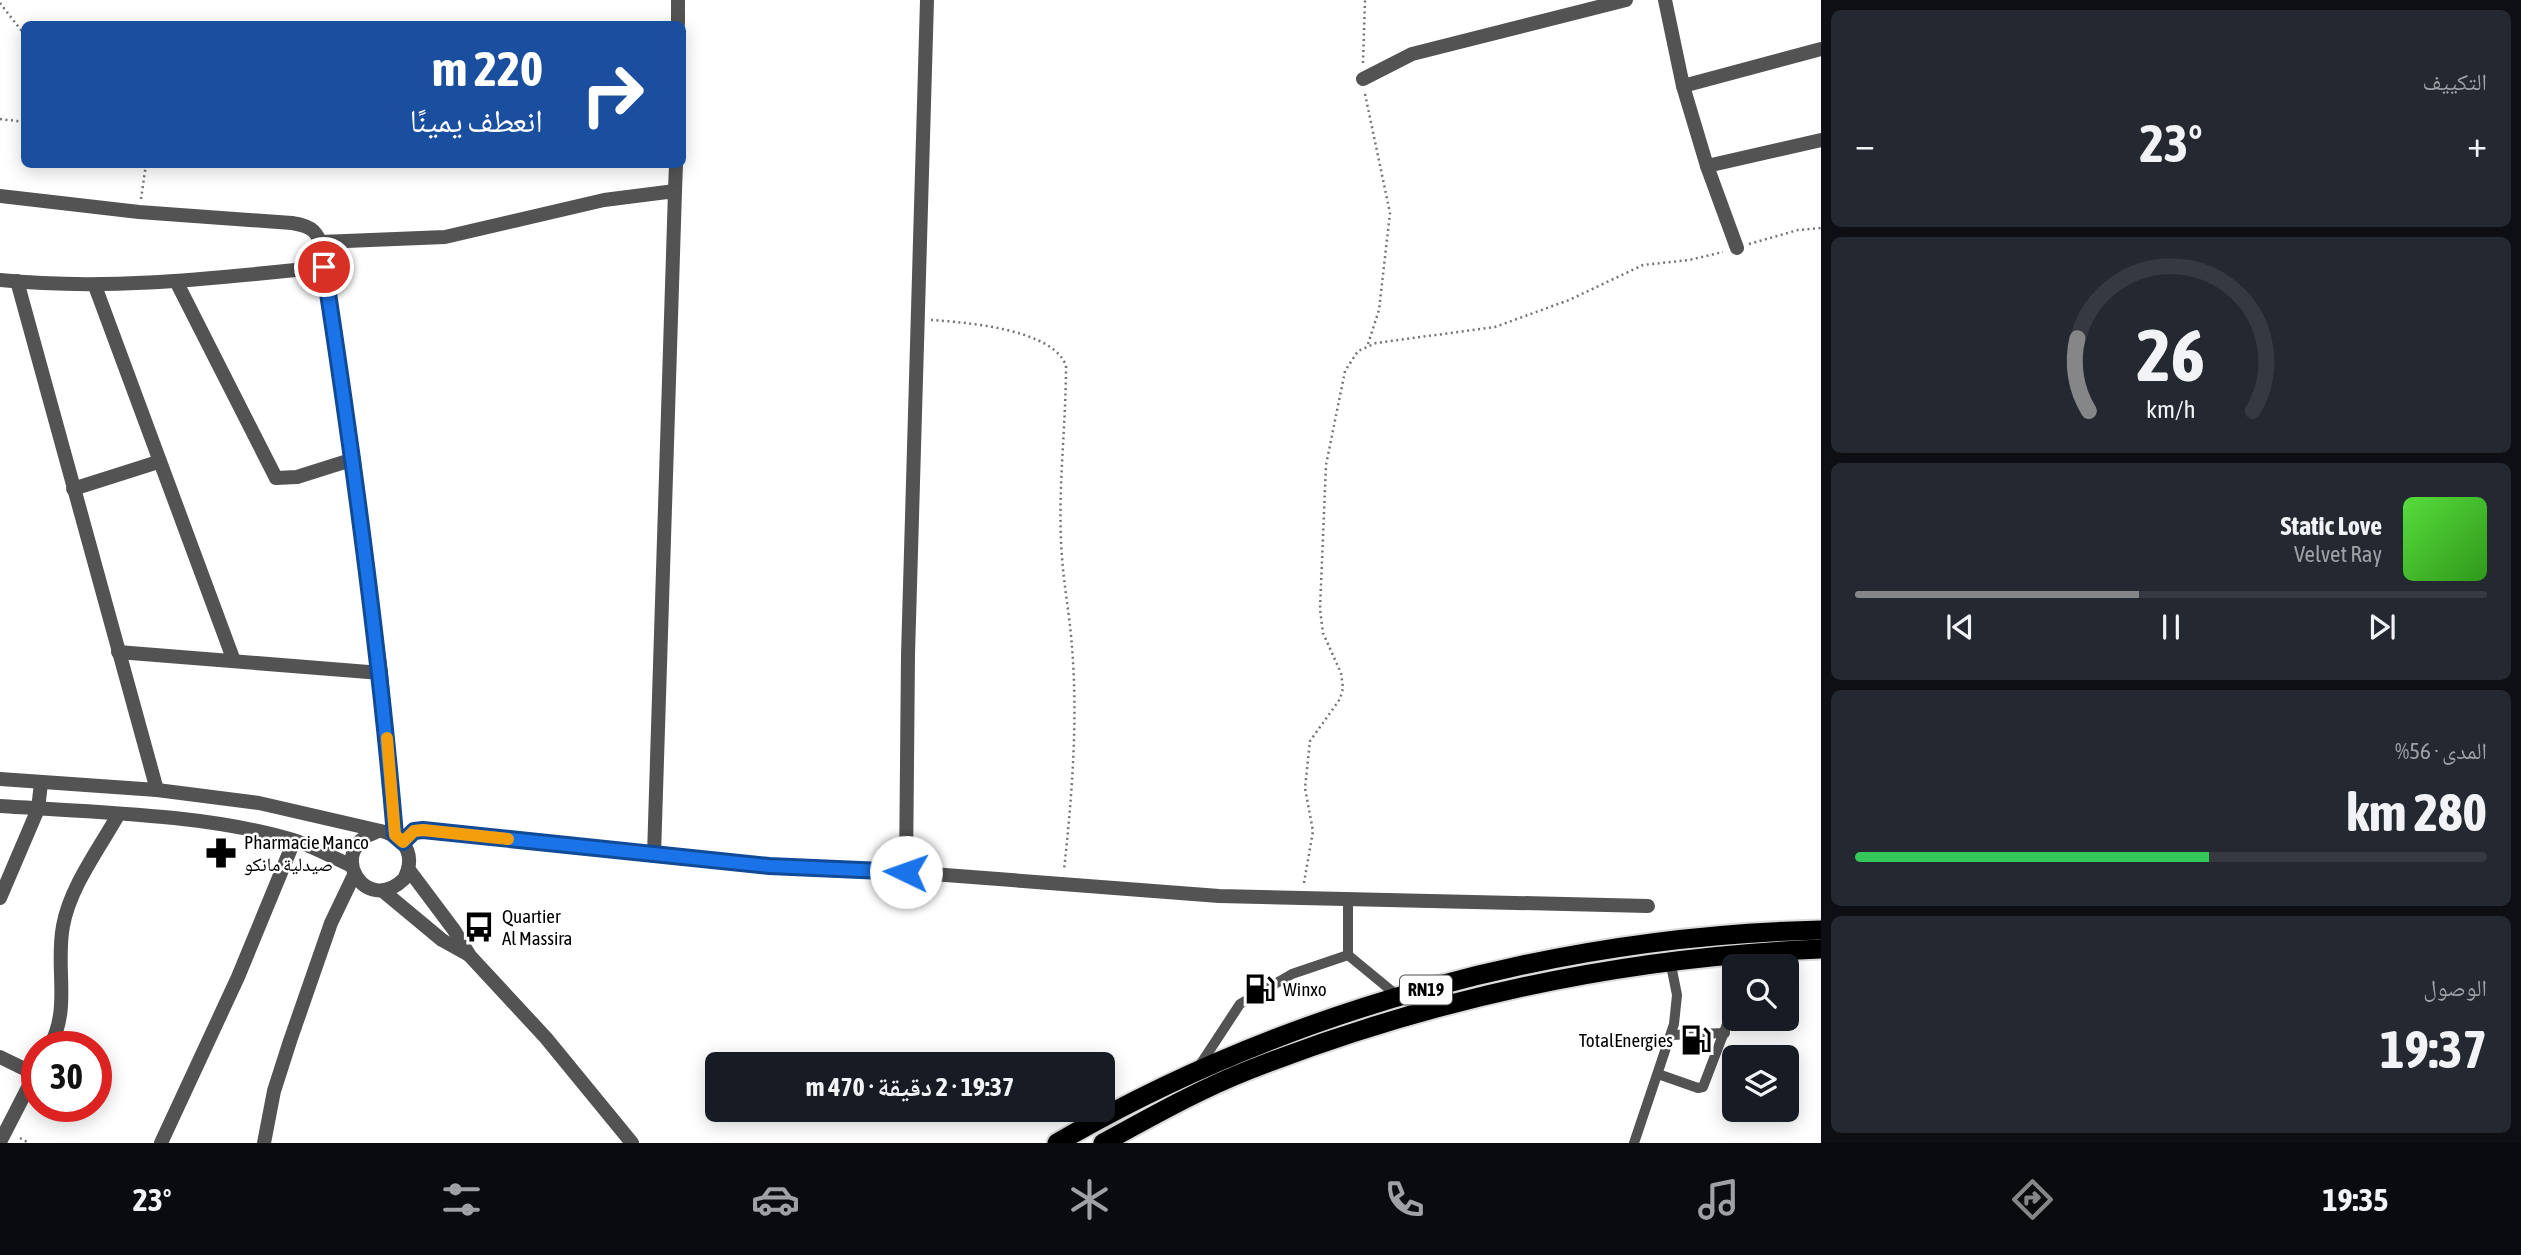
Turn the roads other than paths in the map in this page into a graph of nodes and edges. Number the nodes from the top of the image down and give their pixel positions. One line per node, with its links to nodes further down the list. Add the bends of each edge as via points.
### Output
1 (678, 0): 5 (street)
2 (927, 0): 39 (street)
3 (1626, 0): 7 (street, via 1412,54)
4 (1665, 0): 8 (street)
5 (678, 21)
6 (1821, 49): 8 (street)
7 (1363, 79)
8 (1683, 86): 10 (street)
9 (1821, 140): 10 (street)
10 (1707, 166): 15 (street)
11 (676, 168): 12 (street)
12 (675, 191): 14 (street, via 604,200 445,237); 36 (street)
13 (0, 196): 14 (street, via 305,225)
14 (321, 242): 16 (street)
15 (1737, 248)
16 (324, 267): 19 (street); 21 (street)
17 (0, 280): 18 (street)
18 (17, 281): 20 (street); 23 (street)
19 (177, 283): 20 (street); 21 (street, via 277,479)
20 (95, 286): 22 (street)
21 (354, 459): 26 (street)
22 (158, 462): 23 (street); 25 (street)
23 (73, 489): 24 (street)
24 (118, 652): 25 (street); 29 (street)
25 (234, 661): 26 (street)
26 (381, 673): 34 (street)
27 (0, 779): 28 (street)
28 (41, 783): 29 (street); 31 (street)
29 (157, 790): 33 (street, via 258,803)
30 (0, 806): 31 (street)
31 (38, 809): 32 (street); 41 (street)
32 (118, 815): 35 (street, via 238,829); 52 (street, via 64,922 62,1018)
33 (376, 832): 34 (street); 37 (street, via 354,848)
34 (399, 839): 36 (street, via 423,830); 38 (street, via 408,850)
35 (294, 841): 37 (street); 61 (street, via 239,977)
36 (654, 855): 39 (street)
37 (353, 870): 40 (street, via 367,887); 62 (street, via 290,1041)
38 (409, 870): 40 (street, via 398,885); 48 (street)
39 (906, 872): 42 (street)
40 (383, 891): 48 (street, via 442,940)
41 (0, 898)
42 (1348, 900): 43 (street); 47 (lane)
43 (1648, 906)
44 (1821, 930): 51 (highway, RN19, via 1600,951)
45 (1821, 949): 46 (highway, RN19)
46 (1788, 954)
47 (1348, 955): 51 (lane); 57 (lane, via 1292,974 1240,1004)
48 (470, 956): 63 (street, via 546,1038)
49 (1722, 959): 50 (highway, RN19)
50 (1671, 960): 54 (lane, via 1677,1006); 65 (highway, RN19, via 1585,973 1468,1000 1305,1050 1187,1098)
51 (1399, 997): 57 (highway, RN19)
52 (56, 1031)
53 (1725, 1032): 54 (lane); 58 (lane, via 1703,1087)
54 (1671, 1035): 58 (lane)
55 (0, 1057): 56 (street)
56 (21, 1066)
57 (1195, 1073): 64 (highway, RN19)
58 (1658, 1074): 66 (lane)
59 (21, 1099): 60 (street)
60 (2, 1134)
61 (161, 1143)
62 (264, 1143)
63 (632, 1143)
64 (1057, 1143)
65 (1103, 1143)
66 (1634, 1143)

